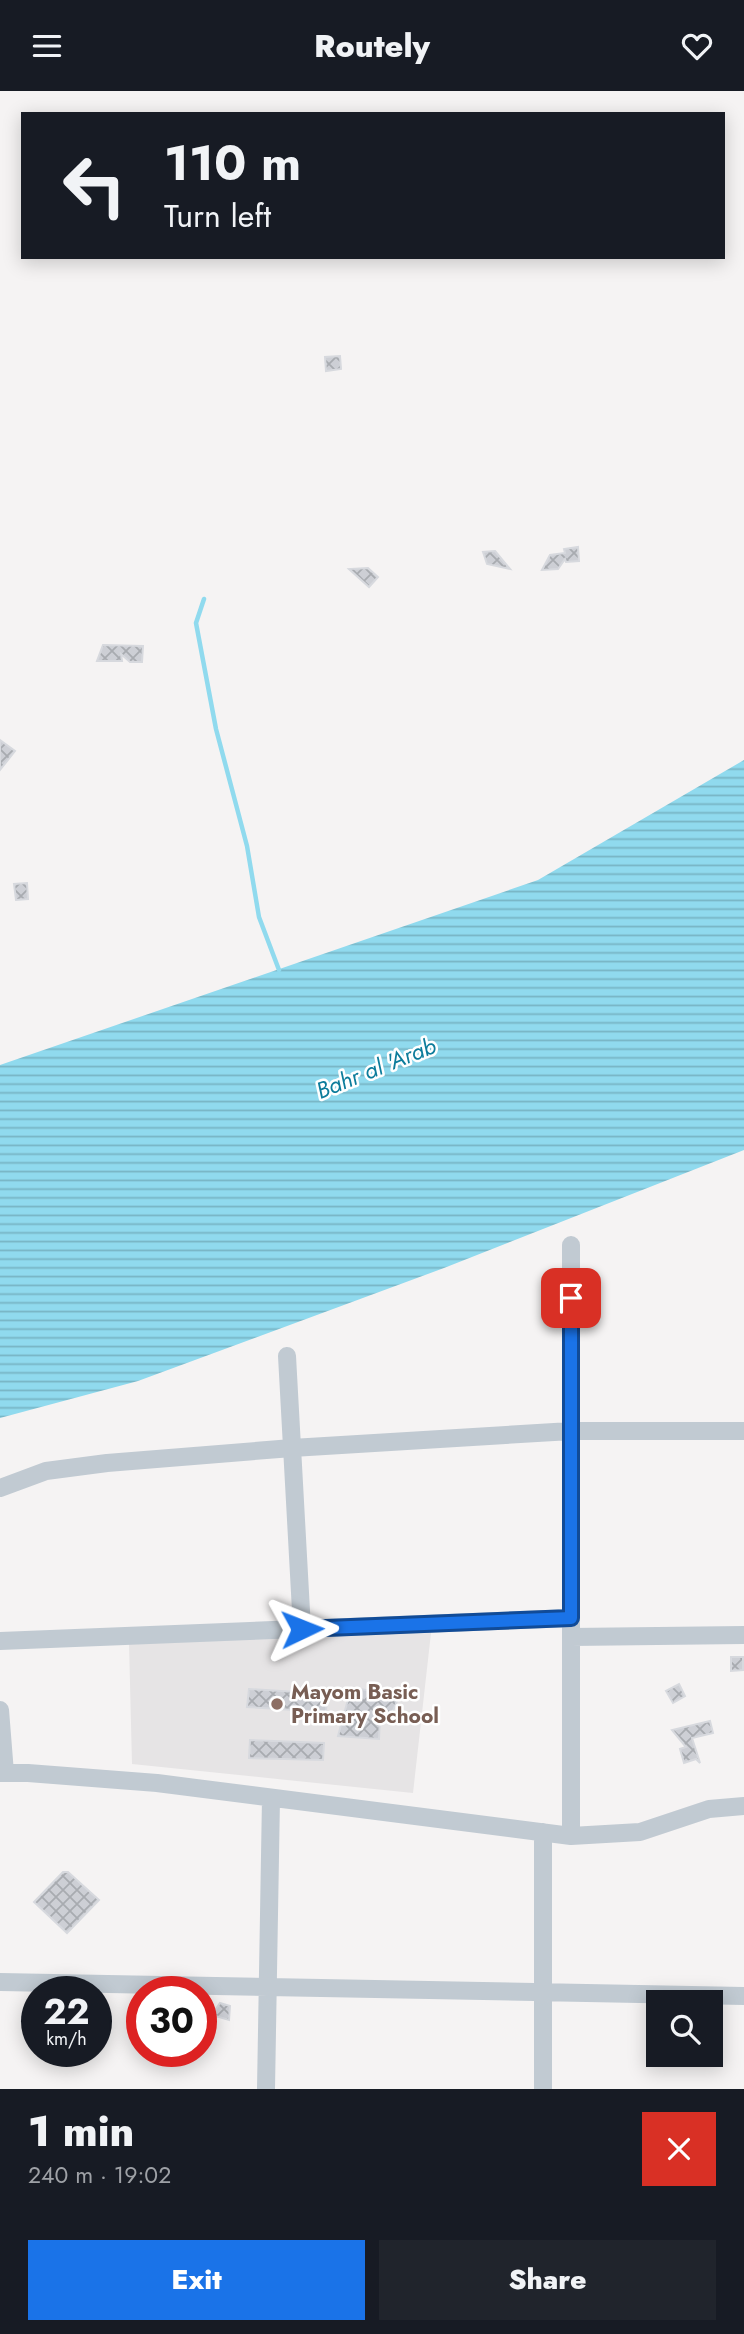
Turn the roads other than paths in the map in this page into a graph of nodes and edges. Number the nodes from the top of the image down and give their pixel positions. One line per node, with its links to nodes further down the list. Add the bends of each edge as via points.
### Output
1 (571, 1245): 3 (street)
2 (287, 1356): 5 (street)
3 (571, 1431): 4 (street); 5 (street); 7 (street)
4 (744, 1431)
5 (292, 1448): 6 (street, via 58,1469); 8 (street)
6 (0, 1487)
7 (571, 1618): 8 (street); 10 (street)
8 (302, 1629): 11 (street)
9 (744, 1635): 10 (street)
10 (572, 1637): 17 (street)
11 (0, 1641)
12 (0, 1710): 13 (street)
13 (3, 1773): 14 (street, via 157,1783)
14 (271, 1797): 16 (street); 19 (street)
15 (744, 1806): 17 (street, via 709,1809 640,1832)
16 (543, 1832): 17 (street); 20 (street)
17 (571, 1836)
18 (0, 1982): 19 (street)
19 (268, 1987): 20 (street); 22 (street)
20 (543, 1993): 21 (street); 23 (street)
21 (744, 1996)
22 (266, 2089)
23 (543, 2089)

